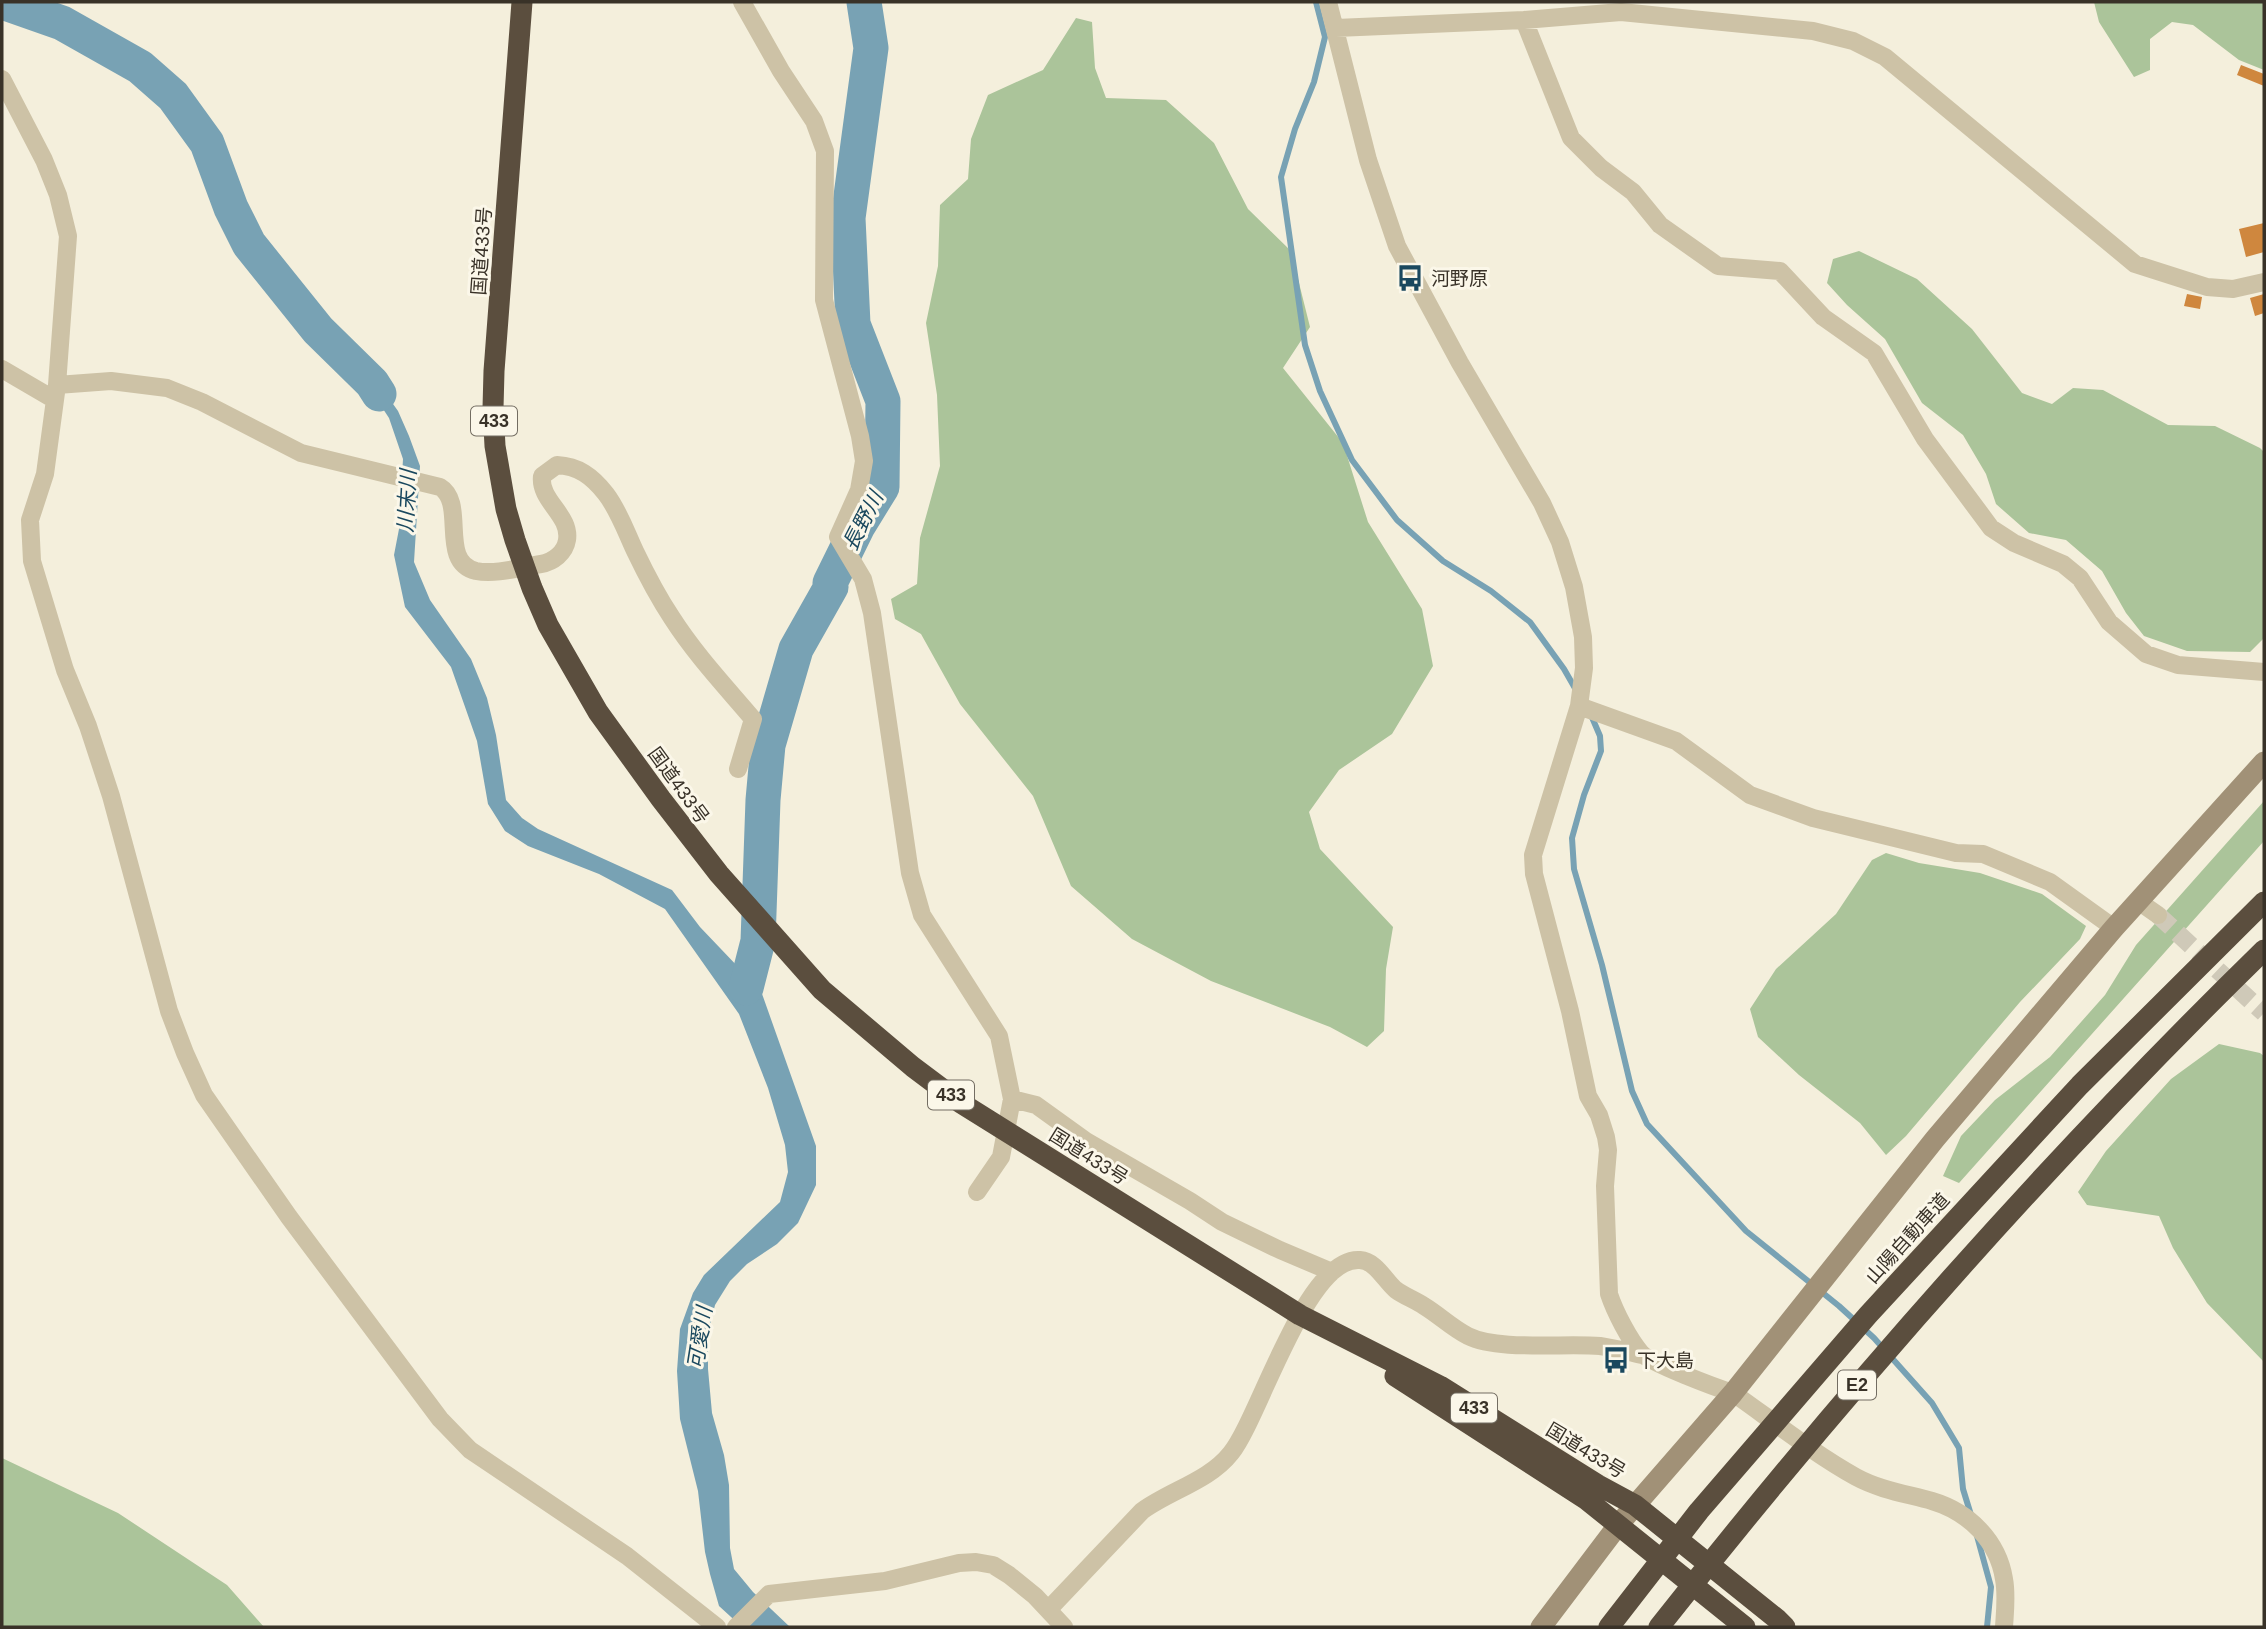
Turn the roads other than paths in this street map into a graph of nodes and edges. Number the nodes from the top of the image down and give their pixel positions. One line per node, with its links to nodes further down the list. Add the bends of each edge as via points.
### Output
1 (522, 2): 10 (highway, 国道433号 / 433, via 494,408 500,478)
2 (741, 2): 22 (street, via 814,121 825,151 824,300 864,461 859,489 838,537 863,579 872,614 908,861 922,915 999,1037)
3 (1328, 2): 5 (street)
4 (1524, 20): 5 (street); 7 (street, via 1620,12 1813,32 1853,41 1885,57 2135,264 2207,287 2233,289); 11 (street, via 1572,138 1633,192 1660,225 1718,266 1780,271 1823,317 1874,352 1925,439 1991,528 2063,564 2080,578 2109,622 2146,654 2178,665)
5 (1336, 28): 12 (street, via 1368,160 1397,246 1560,542 1583,637)
6 (2, 79): 9 (street, via 44,160 68,236)
7 (2264, 282)
8 (2, 369): 9 (street)
9 (56, 393): 10 (street, via 111,381 167,388 300,453 431,484 446,491 455,545 466,566 489,572); 32 (street, via 46,474 30,520 32,561 111,796 169,1011 204,1095 440,1419 470,1450 627,1556)
10 (524, 566): 14 (street, via 551,561 567,541 561,518 541,485 542,476 556,465 582,470 617,511 671,617 753,719); 23 (highway, 国道433号 / 433, via 548,625 598,712 719,874 822,990 961,1103)
11 (2264, 671)
12 (1579, 706): 19 (street, via 1676,741 1750,795 1813,818 1956,853 1983,854 2050,881); 27 (street, via 1535,841 1534,874 1588,1096 1606,1137 1609,1294)
13 (2264, 762): 16 (street)
14 (738, 769)
15 (2264, 887): 21 (highway)
16 (2138, 901): 18 (street); 19 (street)
17 (2264, 902): 21 (highway, 山陽自動車道 / E2)
18 (2158, 915)
19 (2114, 928): 28 (street, via 1935,1139)
20 (2264, 950): 37 (highway, E2, via 2066,1153 1894,1342)
21 (2161, 1003): 36 (highway, 山陽自動車道 / E2, via 1877,1305 1699,1511)
22 (1012, 1099): 23 (street); 25 (street, via 1036,1105 1086,1141 1222,1223)
23 (1005, 1131): 24 (street, via 1001,1157); 26 (highway, 国道433号 / 433)
24 (977, 1192)
25 (1332, 1272): 26 (street, via 1317,1289); 27 (street, via 1347,1262 1361,1259 1371,1263 1396,1290 1470,1337 1503,1344 1602,1346)
26 (1304, 1317): 29 (highway, 国道433号 / 433, via 1440,1386); 30 (highway, 国道433号 / 433); 31 (street, via 1270,1374 1244,1432 1222,1463 1142,1511)
27 (1642, 1354): 28 (street)
28 (1733, 1393): 29 (street); 40 (street, via 1858,1478 1950,1508 1976,1526 2001,1566)
29 (1635, 1504): 30 (street); 39 (highway, 国道433号 / 433)
30 (1619, 1524): 35 (street); 38 (highway, 国道433号 / 433)
31 (1048, 1610): 33 (street, via 1009,1575 976,1562 884,1581 772,1594); 34 (street)
32 (717, 1627)
33 (737, 1627)
34 (1064, 1627)
35 (1541, 1627)
36 (1609, 1627)
37 (1659, 1627)
38 (1745, 1627)
39 (1785, 1627)
40 (2004, 1627)

